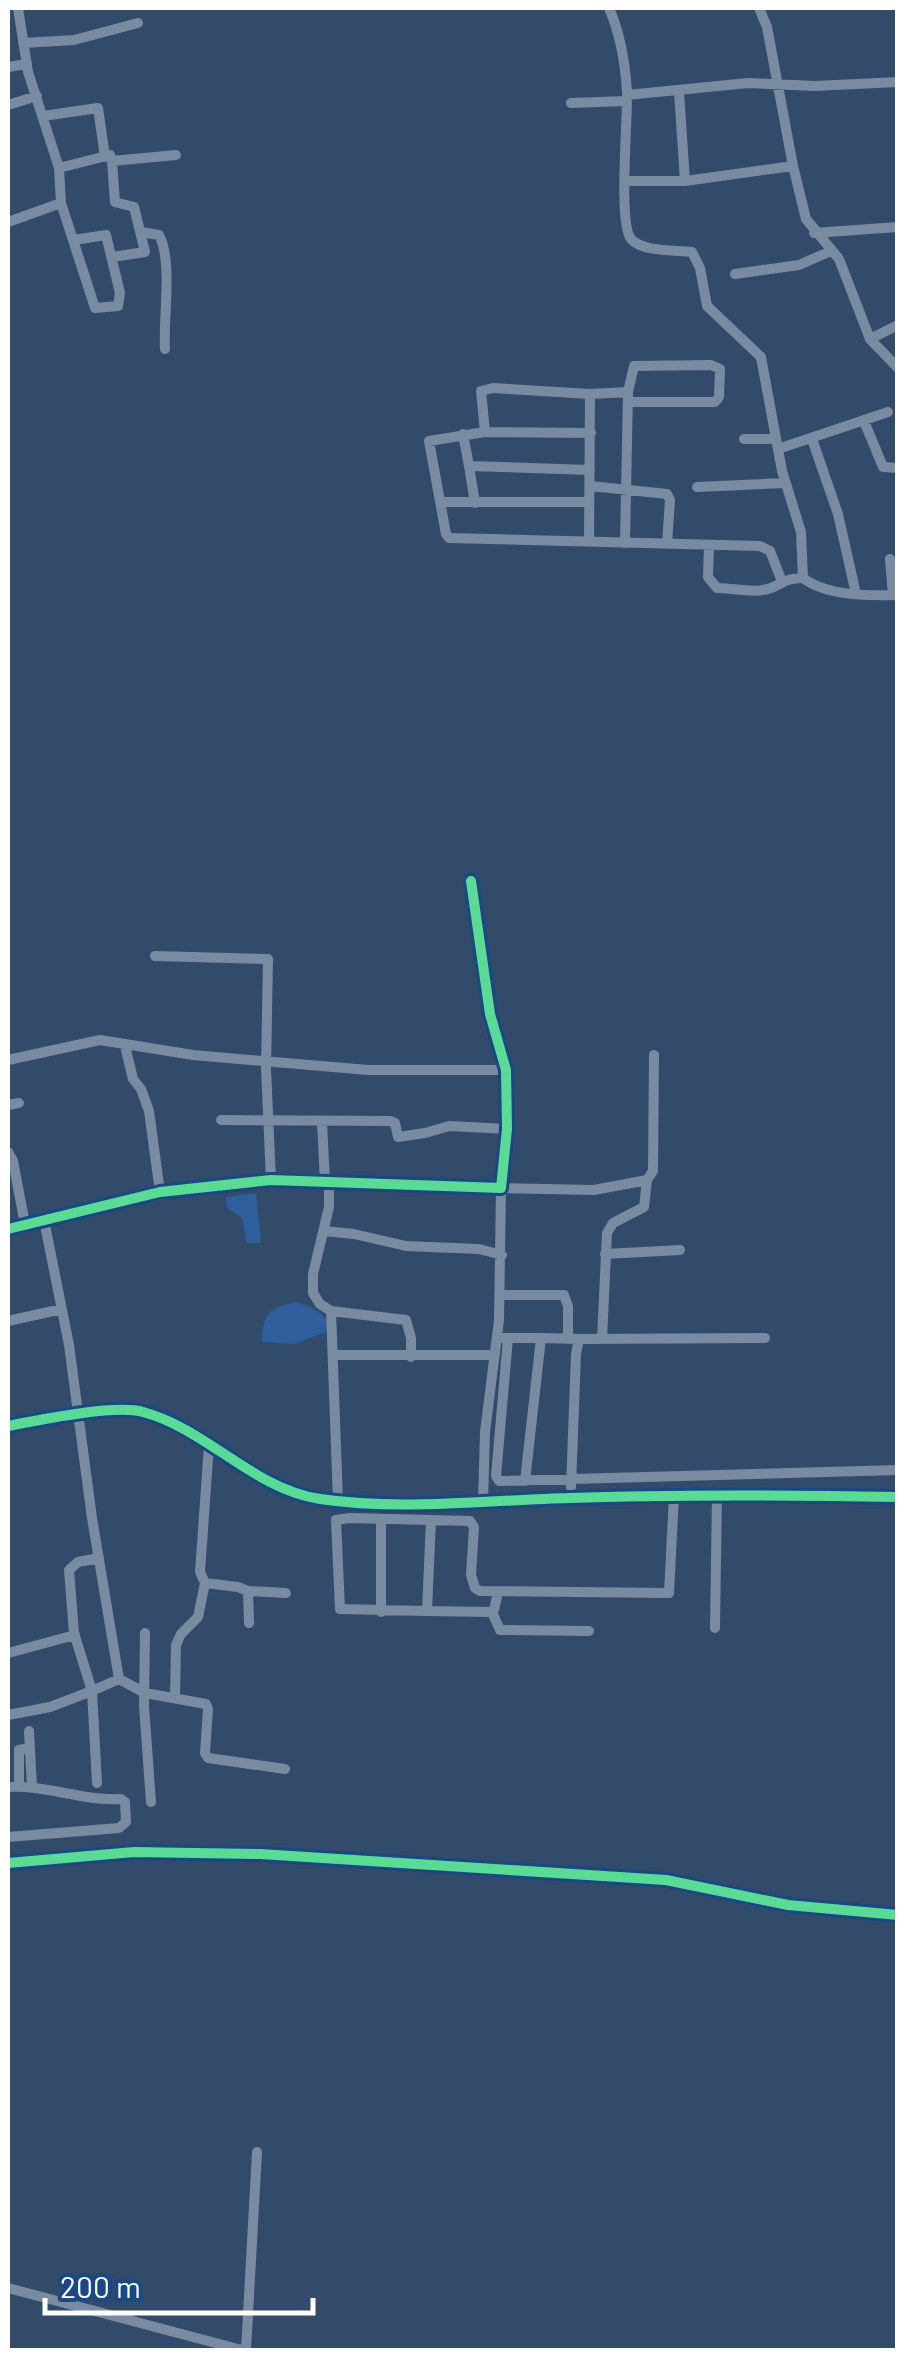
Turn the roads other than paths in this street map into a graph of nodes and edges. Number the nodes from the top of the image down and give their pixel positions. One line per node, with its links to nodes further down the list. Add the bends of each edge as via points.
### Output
1 (18, 8): 5 (street)
2 (610, 8): 12 (street, via 624,54)
3 (759, 8): 9 (street)
4 (138, 24): 5 (street, via 74,40)
5 (22, 43): 6 (street)
6 (27, 64): 7 (street); 11 (street)
7 (8, 67)
8 (898, 82): 9 (street)
9 (778, 84): 10 (street); 18 (street)
10 (679, 92): 12 (street); 20 (street)
11 (36, 96): 14 (street); 15 (street)
12 (627, 98): 13 (street); 21 (street)
13 (572, 103)
14 (8, 105)
15 (42, 116): 17 (street, via 98,108); 19 (street)
16 (176, 155): 17 (street)
17 (109, 159): 19 (street); 25 (street, via 115,202 134,207)
18 (792, 166): 20 (street); 26 (street)
19 (59, 168): 22 (street)
20 (685, 180): 21 (street)
21 (625, 181): 44 (street, via 630,238 692,252 707,306 761,358)
22 (62, 203): 23 (street); 27 (street)
23 (8, 222)
24 (898, 228): 26 (street)
25 (141, 232): 29 (street, via 145,253); 33 (street, via 160,235 164,245)
26 (814, 233): 28 (street)
27 (74, 240): 29 (street, via 106,235); 29 (street, via 96,308 118,306)
28 (831, 250): 30 (street, via 810,262); 32 (street)
29 (112, 257)
30 (735, 274)
31 (898, 325): 32 (street)
32 (870, 339): 34 (street)
33 (165, 349)
34 (898, 368)
35 (590, 394): 36 (street); 39 (street, via 485,388); 40 (street)
36 (628, 397): 36 (street, via 716,402 720,369 634,366); 51 (street)
37 (888, 412): 38 (street)
38 (864, 421): 43 (street); 46 (street, via 883,467)
39 (485, 432): 40 (street); 41 (street)
40 (591, 433): 47 (street)
41 (463, 434): 45 (street); 52 (street, via 430,441)
42 (744, 439): 44 (street)
43 (812, 439): 44 (street); 62 (street)
44 (777, 444): 48 (street)
45 (468, 466): 47 (street); 54 (street)
46 (898, 468)
47 (590, 470): 49 (street)
48 (786, 482): 50 (street); 60 (street, via 801,532)
49 (590, 486): 51 (street); 53 (street)
50 (697, 487)
51 (627, 488): 56 (street); 57 (street, via 669,496)
52 (441, 502): 54 (street); 55 (street, via 446,534 454,540)
53 (589, 502): 54 (street); 55 (street)
54 (475, 503)
55 (589, 542): 56 (street)
56 (625, 543): 57 (street)
57 (667, 544): 58 (street)
58 (709, 545): 61 (street, via 766,547); 61 (street, via 708,578 717,588 770,588)
59 (890, 558): 63 (street)
60 (803, 578): 61 (street); 62 (street)
61 (781, 579)
62 (856, 594): 63 (street)
63 (895, 595)
64 (471, 882): 70 (street, via 490,1014)
65 (155, 956): 69 (street, via 268,958)
66 (125, 1046): 68 (street, via 100,1040); 69 (street); 80 (street, via 149,1111)
67 (654, 1055): 77 (street, via 653,1171)
68 (8, 1060)
69 (267, 1062): 70 (street); 72 (street)
70 (506, 1070): 74 (street)
71 (221, 1120): 72 (street)
72 (269, 1122): 73 (street); 76 (street)
73 (322, 1122): 74 (street, via 390,1120 398,1136 449,1126); 78 (street)
74 (507, 1128): 79 (street)
75 (8, 1152): 82 (street)
76 (271, 1180): 78 (street); 80 (street)
77 (647, 1180): 79 (street, via 594,1190); 86 (street, via 644,1207 613,1223)
78 (327, 1182): 79 (street); 84 (street)
79 (501, 1188): 87 (street)
80 (160, 1192): 81 (street)
81 (44, 1220): 82 (street); 89 (street)
82 (25, 1224): 83 (street)
83 (8, 1229)
84 (324, 1231): 87 (street); 90 (street, via 313,1293)
85 (680, 1250): 86 (street)
86 (606, 1254): 94 (street)
87 (502, 1255): 88 (street)
88 (500, 1295): 92 (street); 96 (street, via 564,1296)
89 (62, 1309): 91 (street); 100 (street)
90 (331, 1311): 97 (street); 99 (street, via 406,1320)
91 (8, 1321)
92 (503, 1338): 93 (street); 98 (street); 106 (street, via 496,1476)
93 (541, 1338): 96 (street); 106 (street)
94 (602, 1338): 95 (street); 96 (street)
95 (765, 1338)
96 (574, 1339): 107 (street)
97 (334, 1355): 99 (street); 114 (street)
98 (495, 1355): 99 (street); 115 (street)
99 (411, 1356)
100 (78, 1416): 101 (street); 102 (street, via 144,1412); 122 (street)
101 (8, 1426)
102 (209, 1446): 114 (street, via 285,1490); 123 (street, via 200,1572)
103 (898, 1470): 104 (street)
104 (767, 1474): 105 (street); 108 (street)
105 (654, 1478): 107 (street); 109 (street)
106 (524, 1480): 107 (street)
107 (572, 1481): 112 (street)
108 (768, 1494): 110 (street); 111 (street)
109 (654, 1496): 112 (street); 113 (street)
110 (717, 1496): 113 (street); 131 (street)
111 (898, 1497)
112 (570, 1498): 115 (street)
113 (674, 1499): 125 (street, via 669,1593)
114 (338, 1500): 116 (street)
115 (482, 1500): 117 (street)
116 (407, 1510): 117 (street); 118 (street); 121 (street)
117 (450, 1510): 121 (street); 125 (street, via 472,1523 475,1588)
118 (380, 1519): 120 (street); 127 (street)
119 (321, 1520): 120 (street)
120 (336, 1520): 127 (street, via 339,1607)
121 (431, 1520): 128 (street)
122 (99, 1558): 134 (street, via 69,1570); 136 (street)
123 (205, 1583): 124 (street); 139 (street, via 198,1617 176,1644)
124 (248, 1591): 126 (street); 130 (street)
125 (498, 1592): 129 (street)
126 (286, 1594)
127 (381, 1612): 128 (street)
128 (427, 1612): 129 (street)
129 (492, 1612): 132 (street, via 500,1630)
130 (249, 1623)
131 (715, 1628)
132 (589, 1631)
133 (145, 1633): 138 (street)
134 (74, 1635): 135 (street); 137 (street)
135 (8, 1653)
136 (119, 1679): 137 (street); 138 (street)
137 (92, 1691): 140 (street); 144 (street)
138 (145, 1693): 139 (street); 147 (street)
139 (175, 1698): 143 (street, via 208,1706 208,1758)
140 (8, 1714)
141 (30, 1731): 142 (street)
142 (30, 1748): 145 (street, via 19,1750); 146 (street)
143 (285, 1768)
144 (97, 1784)
145 (13, 1786): 146 (street)
146 (32, 1787): 148 (street, via 121,1799 125,1824)
147 (151, 1802)
148 (8, 1837)
149 (8, 1863): 150 (street, via 134,1852 260,1854 666,1880 788,1905)
150 (898, 1915)
151 (258, 2152): 153 (street)
152 (8, 2288): 153 (street)
153 (244, 2350)

